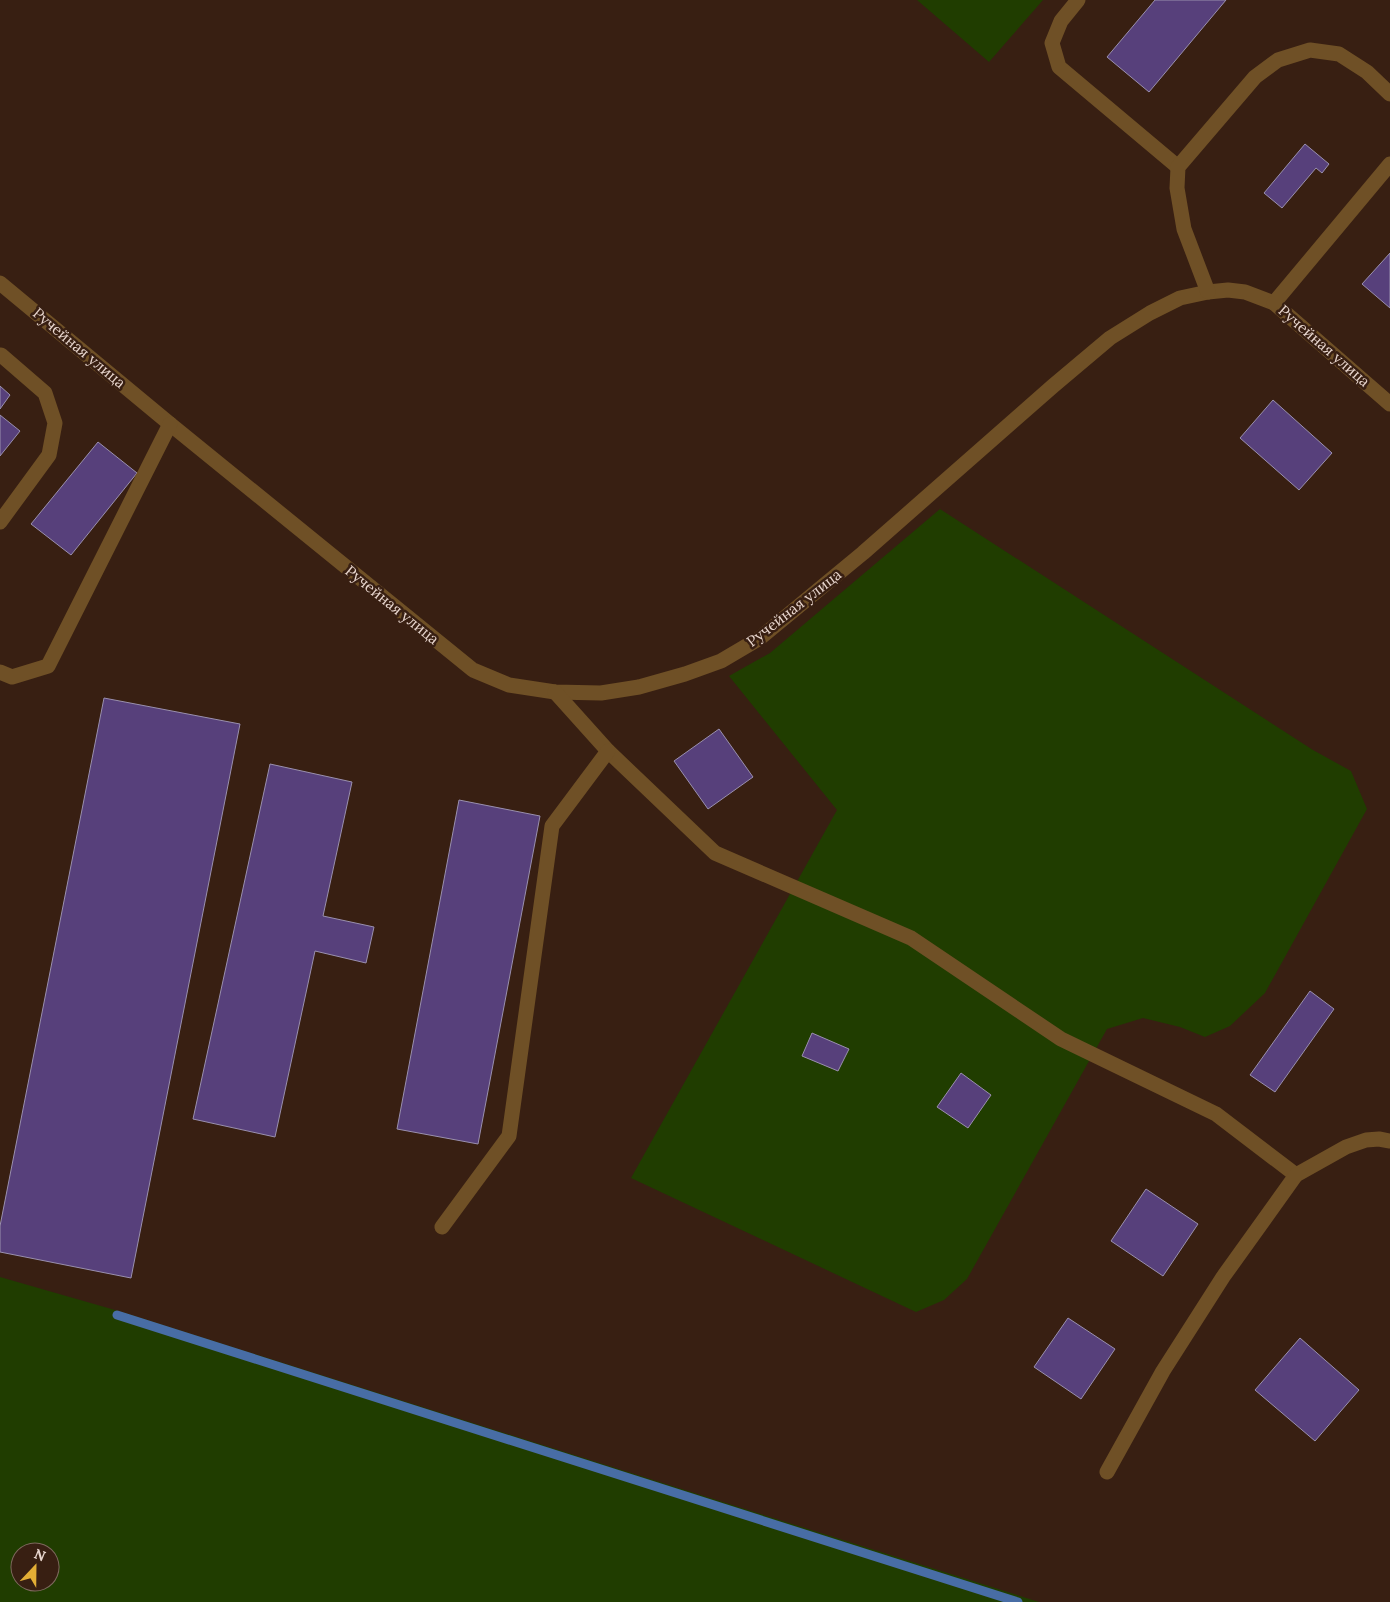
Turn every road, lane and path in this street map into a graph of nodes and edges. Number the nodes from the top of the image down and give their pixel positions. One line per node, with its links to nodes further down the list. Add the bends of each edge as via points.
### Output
1 (1078, 0): 4 (street, via 1061,21 1052,43 1059,67)
2 (1390, 94): 4 (street, via 1368,72 1339,54 1310,50 1278,60 1255,77)
3 (1390, 164): 7 (street)
4 (1178, 167): 6 (street, via 1177,188 1184,229)
5 (0, 283): 10 (street, Ручейная улица)
6 (1208, 292): 7 (street, Ручейная улица, via 1245,292); 13 (street, Ручейная улица, via 1180,298 1110,338 760,638 721,661 639,687 601,693)
7 (1274, 303): 9 (street, Ручейная улица)
8 (1, 355): 11 (street, via 45,393 55,423 49,455)
9 (1390, 404)
10 (170, 424): 12 (street, via 48,666 12,677); 13 (street, Ручейная улица, via 473,670 509,685)
11 (0, 522)
12 (0, 672)
13 (556, 692): 14 (street)
14 (608, 751): 16 (street, via 715,854 911,938 1062,1039 1216,1114); 17 (street, via 552,826 509,1136)
15 (1390, 1141): 16 (street, via 1366,1140 1352,1145)
16 (1296, 1175): 18 (street, via 1198,1316 1163,1371)
17 (442, 1227)
18 (1107, 1472)

